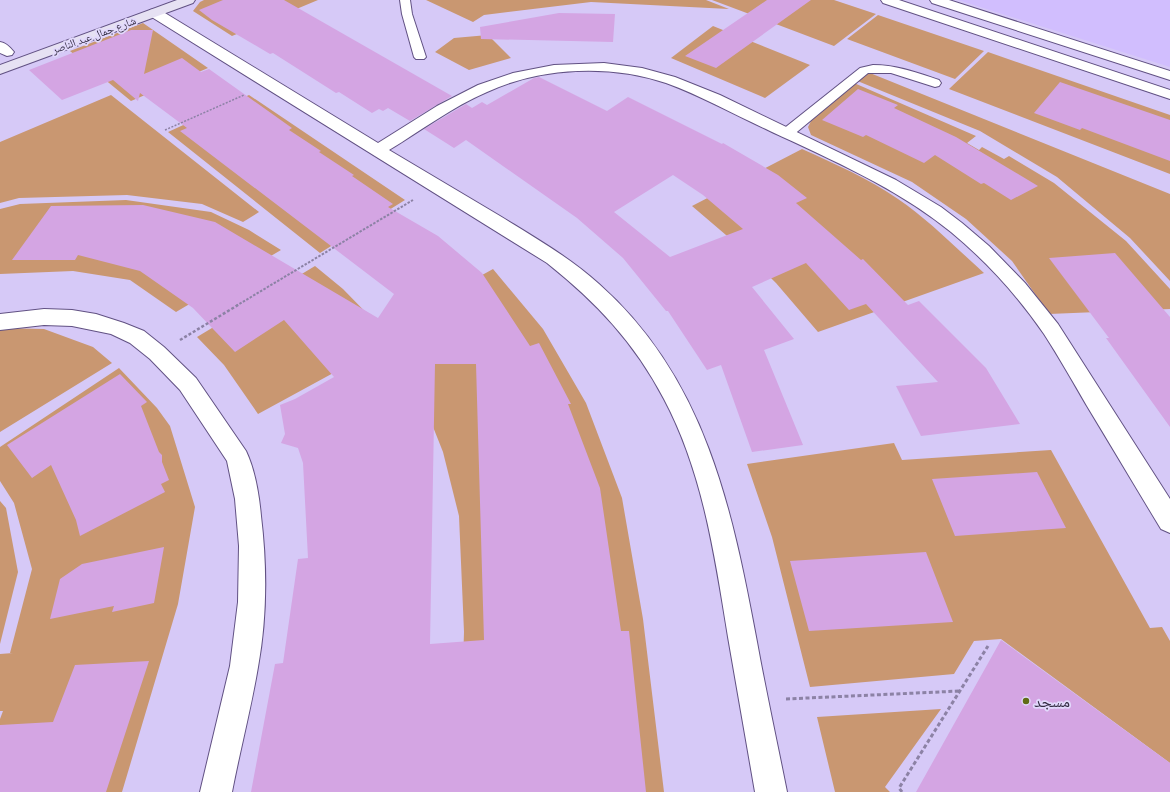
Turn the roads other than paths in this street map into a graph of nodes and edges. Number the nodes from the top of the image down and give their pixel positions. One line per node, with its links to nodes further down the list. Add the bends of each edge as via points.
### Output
1 (189, 0): 5 (main road, شارع جمال عبد الناصر)
2 (405, 0): 8 (lane)
3 (887, 0): 12 (street)
4 (936, 0): 10 (street)
5 (154, 13): 9 (main road, شارع جمال عبد الناصر); 14 (street)
6 (21, 47): 7 (main road)
7 (2, 51)
8 (420, 57)
9 (0, 70)
10 (1170, 76)
11 (935, 83): 13 (lane, via 896,70 864,70)
12 (1170, 95)
13 (787, 133): 14 (street, via 670,80 634,71 576,68 519,76 483,88); 16 (street, via 875,174 913,197 956,227 1006,273 1051,329)
14 (379, 149): 18 (street, via 548,254 583,281 633,334 661,374 695,441 712,491 724,539)
15 (0, 322): 17 (street, via 72,318 118,328 137,337 188,384 238,458 247,499 252,546 252,602 244,666)
16 (1169, 517)
17 (216, 792)
18 (771, 792)

